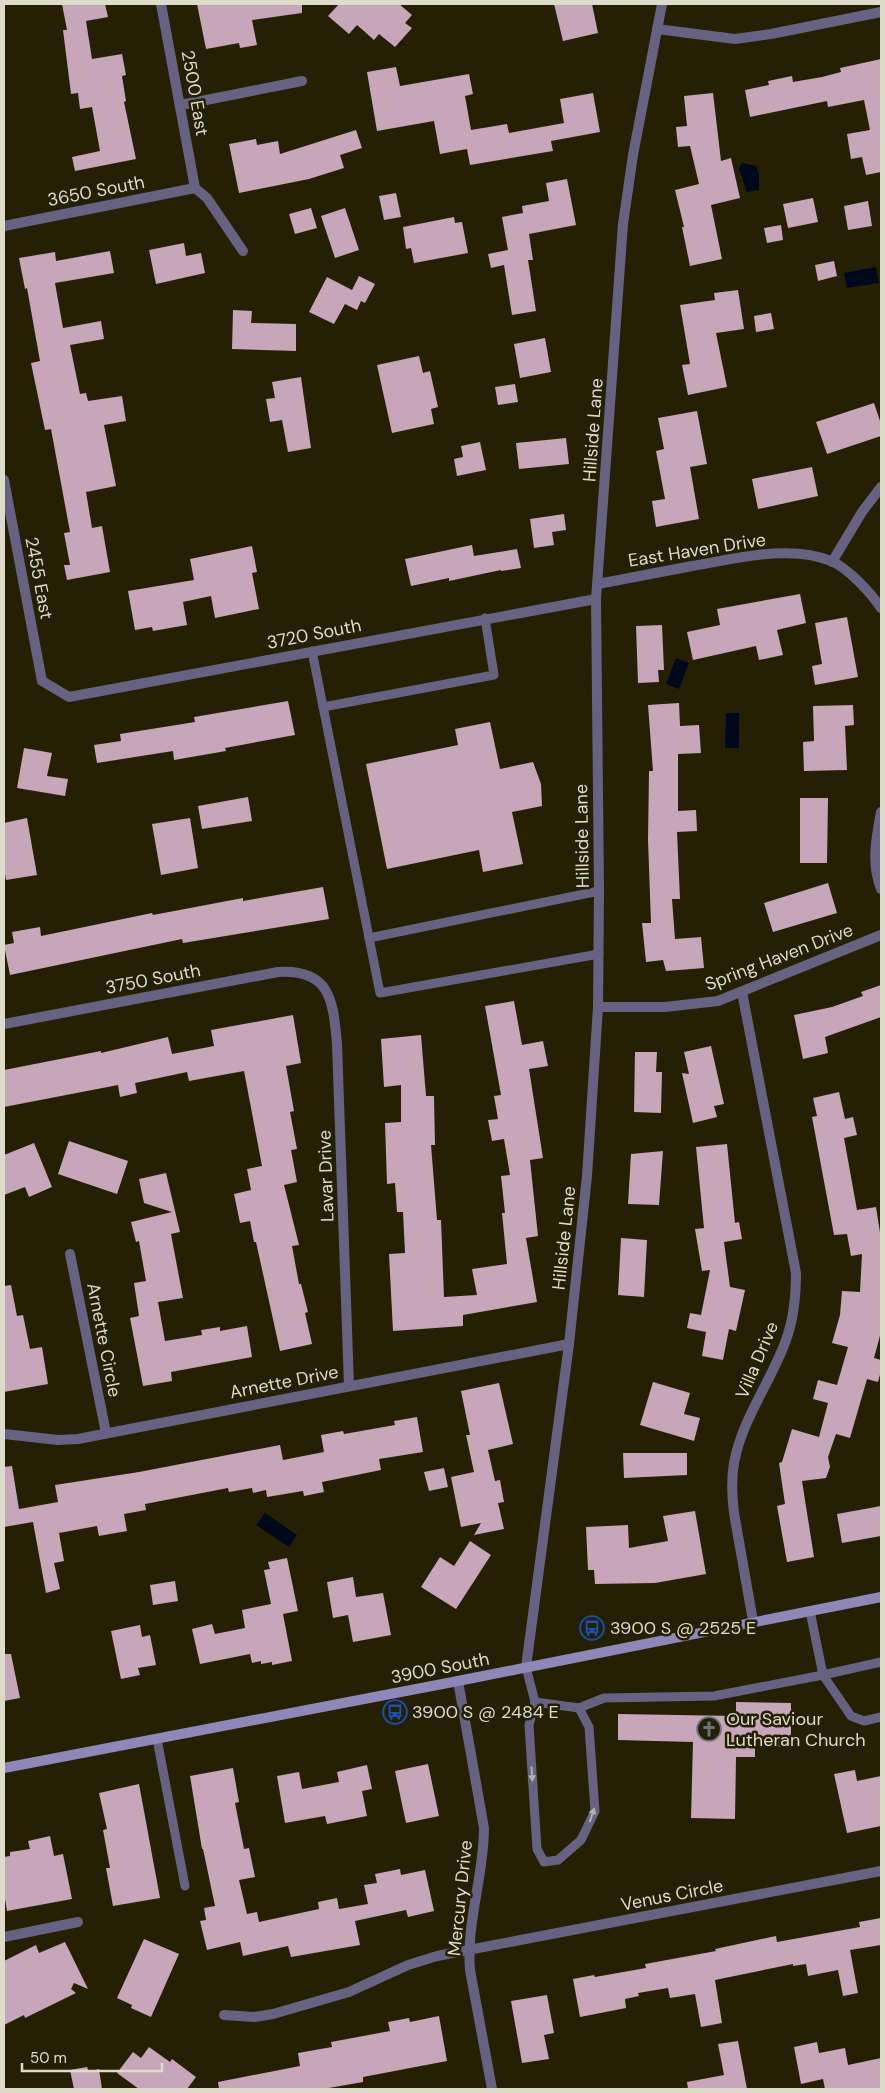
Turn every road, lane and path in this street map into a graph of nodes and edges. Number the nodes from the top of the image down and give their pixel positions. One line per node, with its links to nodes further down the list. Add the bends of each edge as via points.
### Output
1 (161, 4): 6 (street, 2500 East)
2 (662, 4): 4 (street, Hillside Lane)
3 (881, 12): 4 (street, via 735,39)
4 (657, 29): 13 (street, Hillside Lane, via 623,224)
5 (302, 80): 6 (street)
6 (181, 105): 7 (street, 2500 East)
7 (195, 188): 8 (street, 3650 South); 9 (street, via 206,198)
8 (4, 226)
9 (243, 251)
10 (4, 480): 18 (street, 2455 East)
11 (881, 487): 12 (street)
12 (832, 562): 13 (street, East Haven Drive, via 783,553 753,555); 15 (street, via 853,577)
13 (598, 584): 14 (street, Hillside Lane)
14 (596, 599): 16 (street, 3720 South); 22 (street, Hillside Lane)
15 (881, 608)
16 (485, 618): 17 (street, 3720 South); 19 (lane, via 494,674)
17 (312, 651): 18 (street, 3720 South, via 69,697); 19 (lane)
18 (42, 681)
19 (323, 707): 24 (lane)
20 (881, 812): 21 (street, via 874,859)
21 (881, 889)
22 (599, 891): 24 (lane); 25 (street, Hillside Lane)
23 (881, 935): 27 (street, Spring Haven Drive)
24 (369, 938): 25 (lane, via 380,994)
25 (599, 954): 28 (street, Hillside Lane)
26 (308, 976): 29 (street, 3750 South, via 296,971 278,972); 32 (street, Lavar Drive, via 327,990 335,1020)
27 (742, 992): 28 (street, Spring Haven Drive, via 718,1001 665,1008); 37 (street, Villa Drive, via 796,1273 795,1307 786,1341 743,1432 733,1465 733,1505)
28 (598, 1007): 31 (street, Hillside Lane, via 587,1176)
29 (4, 1024)
30 (70, 1254): 33 (street, Arnette Circle)
31 (569, 1344): 32 (street, Arnette Drive); 39 (street, Hillside Lane)
32 (349, 1386): 33 (street, Arnette Drive)
33 (106, 1433): 34 (street, Arnette Drive, via 58,1440)
34 (4, 1434)
35 (881, 1597): 36 (main road, 3900 South)
36 (810, 1611): 37 (main road, 3900 South); 40 (lane)
37 (753, 1621): 39 (main road, 3900 South)
38 (881, 1662): 40 (lane)
39 (526, 1667): 41 (main road, 3900 South); 42 (lane)
40 (823, 1675): 43 (lane, via 714,1696 604,1698); 44 (lane, via 851,1716 864,1721)
41 (458, 1681): 45 (main road, 3900 South); 51 (street, Mercury Drive, via 484,1828)
42 (535, 1702): 43 (lane); 43 (lane, one-way to 43, via 529,1725 537,1849 544,1862 558,1860 581,1840 595,1811 589,1727)
43 (579, 1708)
44 (881, 1717)
45 (157, 1739): 46 (main road, 3900 South); 48 (lane)
46 (4, 1768)
47 (881, 1870): 51 (street, Venus Circle)
48 (185, 1886)
49 (78, 1922): 50 (street)
50 (4, 1937)
51 (468, 1950): 52 (street, Venus Circle, via 418,1961 356,1990 273,2014); 53 (street, Mercury Drive)
52 (224, 2016)
53 (492, 2089)

